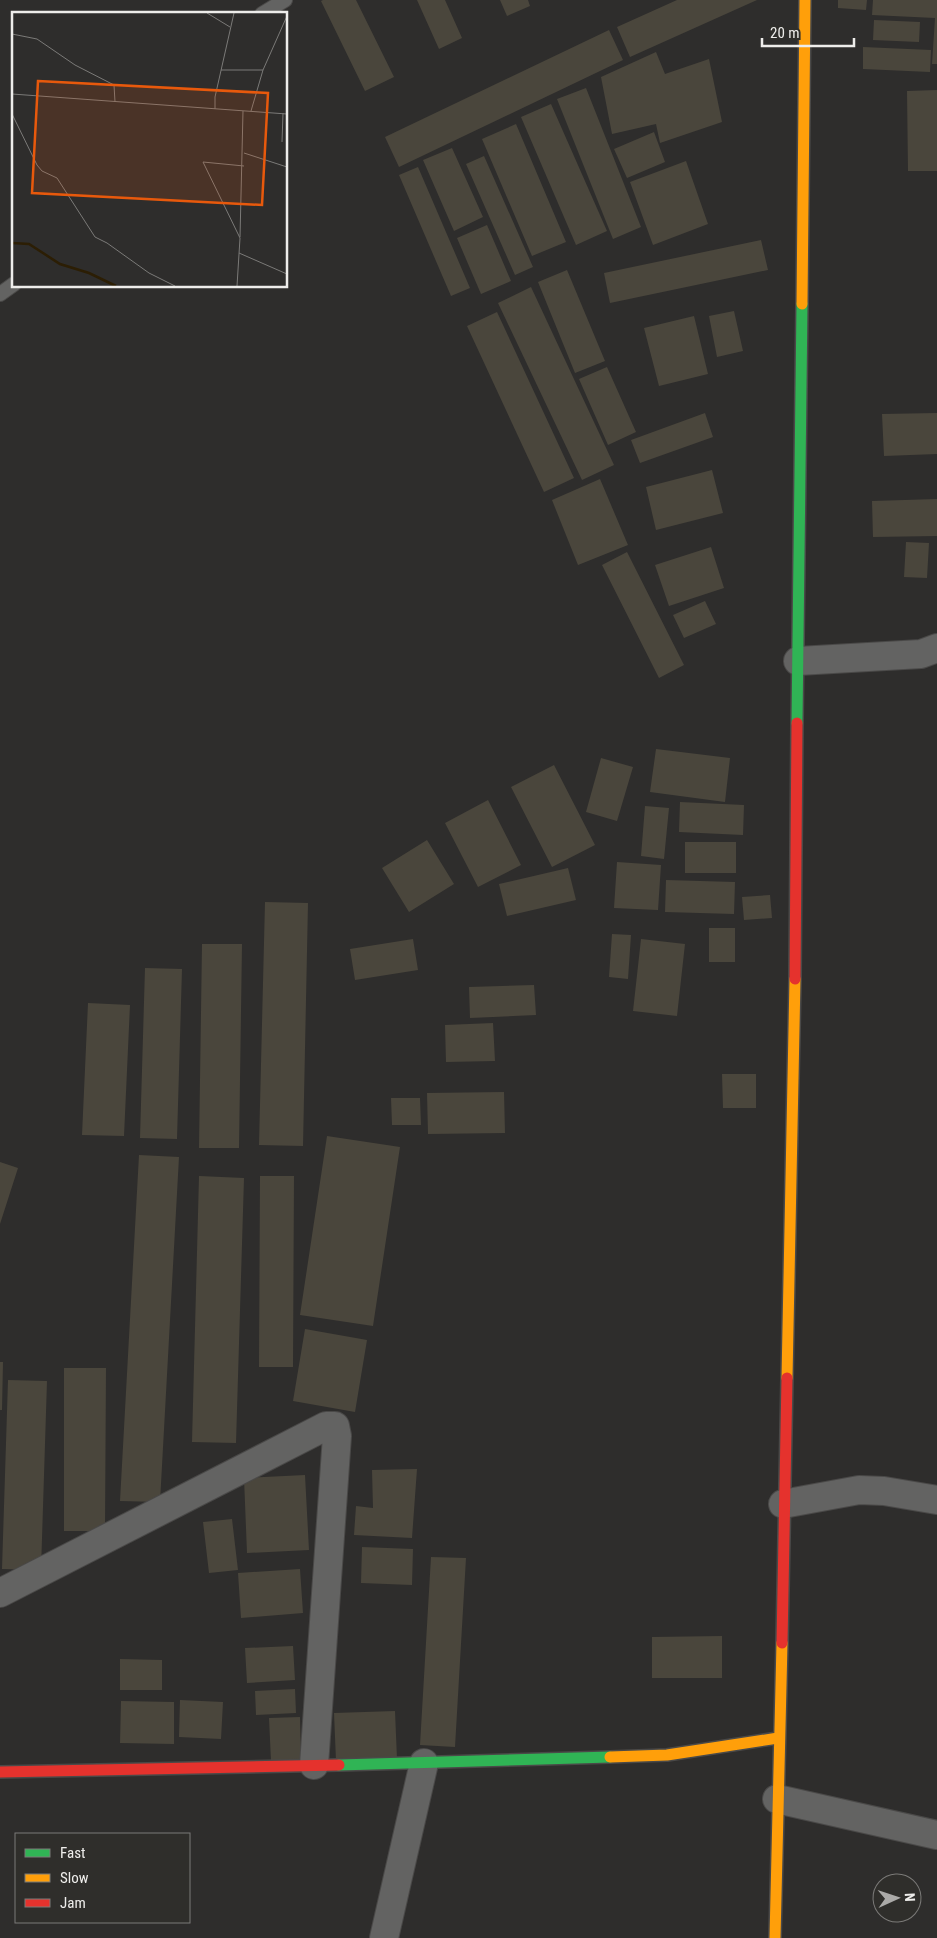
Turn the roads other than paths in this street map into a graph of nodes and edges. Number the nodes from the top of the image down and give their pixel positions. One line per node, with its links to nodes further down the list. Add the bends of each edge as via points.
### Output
1 (285, 0): 3 (lane)
2 (805, 0): 7 (main road)
3 (265, 12)
4 (12, 285): 5 (lane)
5 (0, 294)
6 (937, 648): 7 (street, via 921,654)
7 (798, 661): 9 (main road, via 793,1129)
8 (937, 1500): 9 (street, via 884,1490 859,1490)
9 (783, 1504): 11 (main road)
10 (0, 1593): 13 (street, via 326,1426 335,1426)
11 (778, 1738): 12 (main road, via 667,1754); 15 (main road)
12 (424, 1763): 13 (main road); 17 (street)
13 (314, 1765): 14 (main road)
14 (0, 1772)
15 (777, 1799): 16 (street); 18 (main road)
16 (937, 1835)
17 (384, 1938)
18 (774, 1938)

